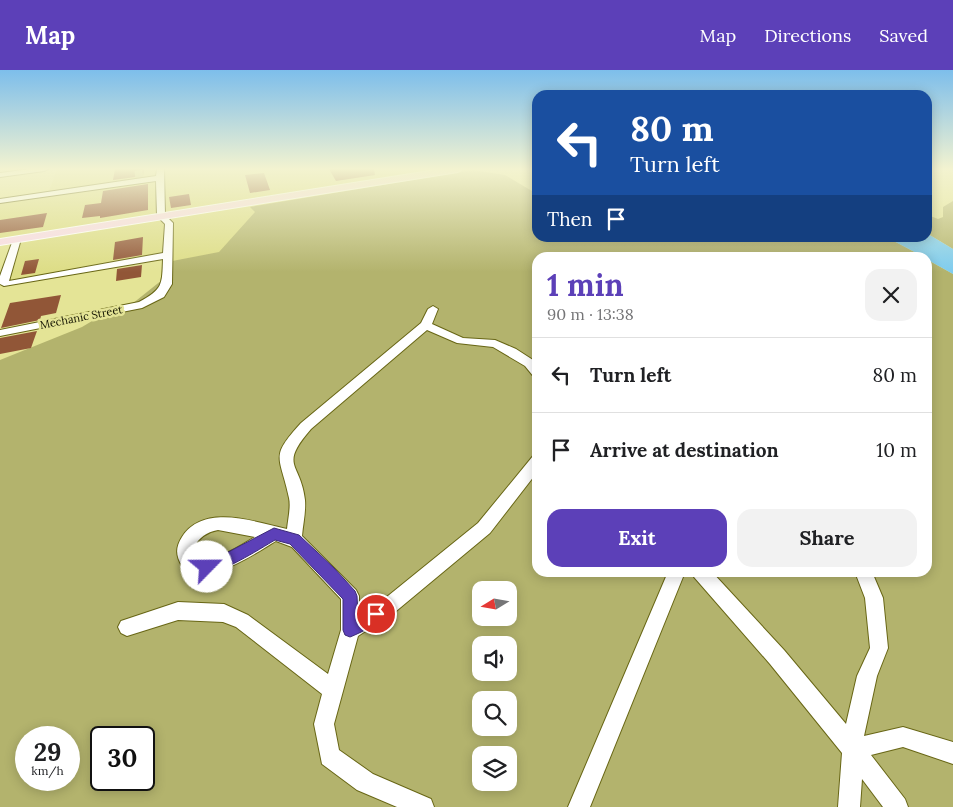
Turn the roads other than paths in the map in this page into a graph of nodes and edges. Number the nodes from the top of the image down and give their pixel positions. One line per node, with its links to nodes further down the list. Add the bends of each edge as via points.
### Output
1 (161, 203): 3 (street)
2 (241, 203): 3 (main road)
3 (161, 216): 4 (main road); 6 (street, via 169,223)
4 (16, 239): 5 (main road); 7 (street)
5 (0, 242)
6 (168, 255): 7 (street); 10 (street, Mechanic Street, via 167,284 160,295 142,305)
7 (4, 286)
8 (433, 309): 9 (street)
9 (426, 325): 11 (street, via 461,341 495,344); 14 (street, via 306,426 290,444 286,458 297,500)
10 (0, 333)
11 (532, 367)
12 (532, 468): 19 (street, via 484,528 389,606)
13 (274, 534): 13 (street, via 215,523 196,532 185,548 185,557 197,567 207,567); 14 (street)
14 (294, 539): 19 (street, via 350,596)
15 (675, 577): 24 (street)
16 (705, 577): 21 (street, via 735,608)
17 (866, 577): 21 (street, via 874,598 879,648 867,676)
18 (127, 628): 20 (street, via 178,611 224,612 242,621)
19 (350, 630): 20 (street)
20 (334, 690): 23 (street, via 324,724 330,756 365,782)
21 (852, 750): 22 (street, via 903,737); 25 (street); 26 (street)
22 (953, 754)
23 (423, 807)
24 (579, 807)
25 (849, 807)
26 (897, 807)

